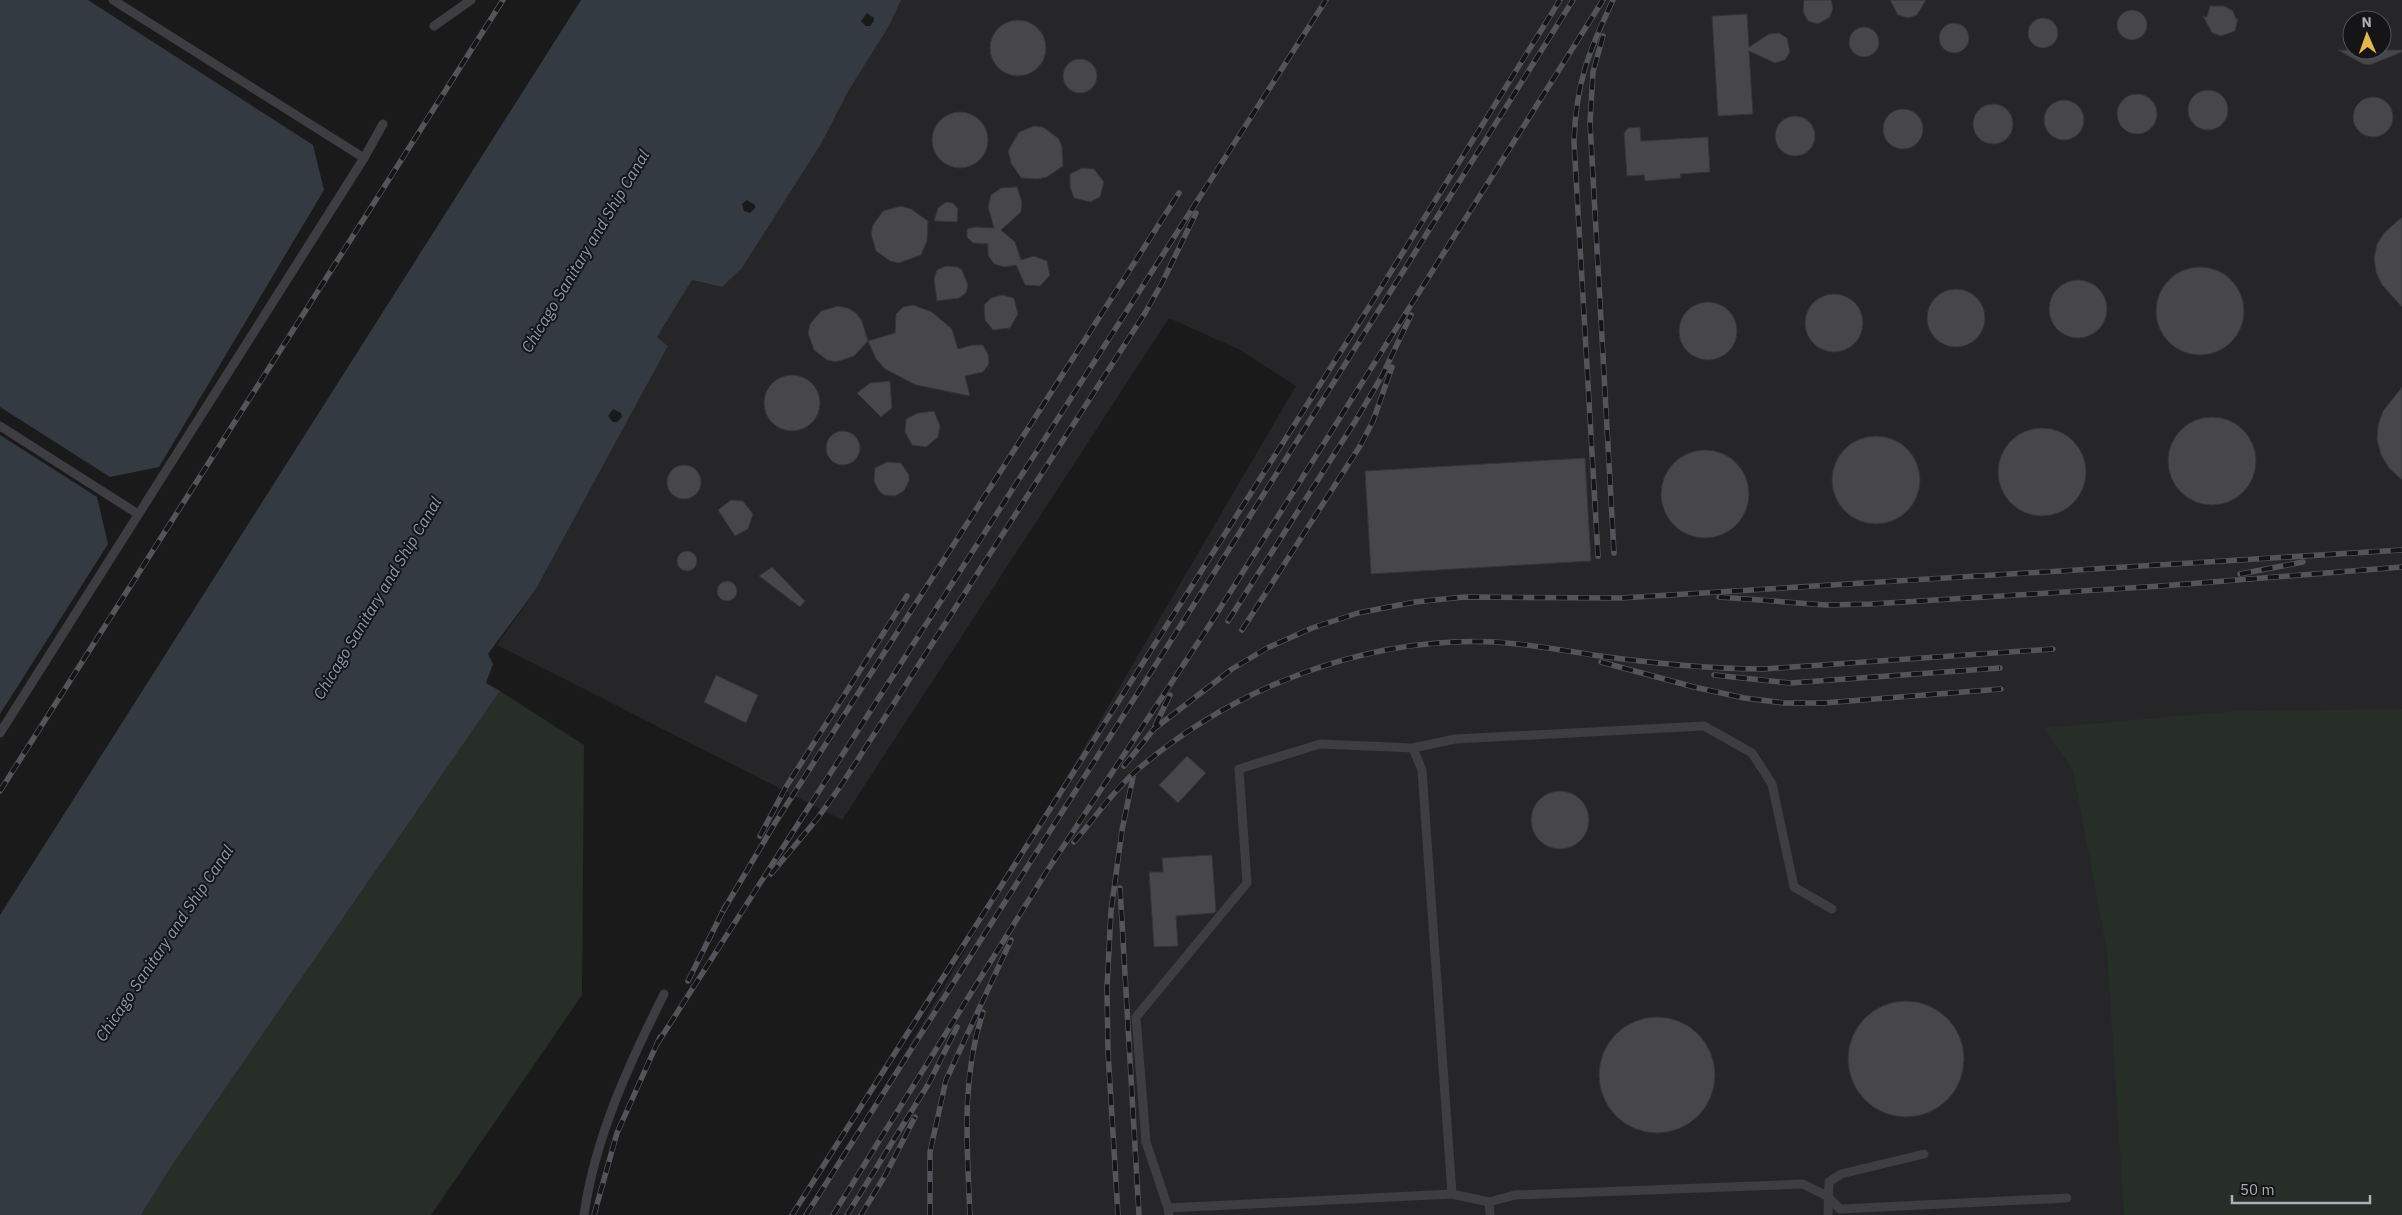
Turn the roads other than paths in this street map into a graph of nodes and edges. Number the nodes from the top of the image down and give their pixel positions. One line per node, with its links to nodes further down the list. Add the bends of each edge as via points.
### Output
1 (113, 0): 5 (lane)
2 (471, 0): 3 (lane)
3 (434, 26)
4 (383, 124): 5 (lane)
5 (364, 158): 7 (lane)
6 (0, 426): 7 (lane)
7 (138, 514): 8 (lane)
8 (0, 733)
9 (1413, 748): 10 (lane, via 1455,739 1704,726 1752,753 1772,784 1794,887); 13 (lane, via 1422,770); 17 (lane, via 1320,744 1239,769 1247,883 1136,1017 1146,1142)
10 (1832, 909)
11 (664, 994): 18 (lane, via 626,1070 589,1184)
12 (1924, 1154): 14 (lane, via 1841,1174 1829,1182)
13 (1452, 1194): 16 (lane); 17 (lane)
14 (1827, 1196): 15 (lane, via 1840,1209); 16 (lane, via 1803,1184 1515,1195); 20 (lane)
15 (2067, 1198)
16 (1489, 1202): 19 (lane)
17 (1168, 1211)
18 (584, 1215)
19 (1490, 1215)
20 (1828, 1215)

